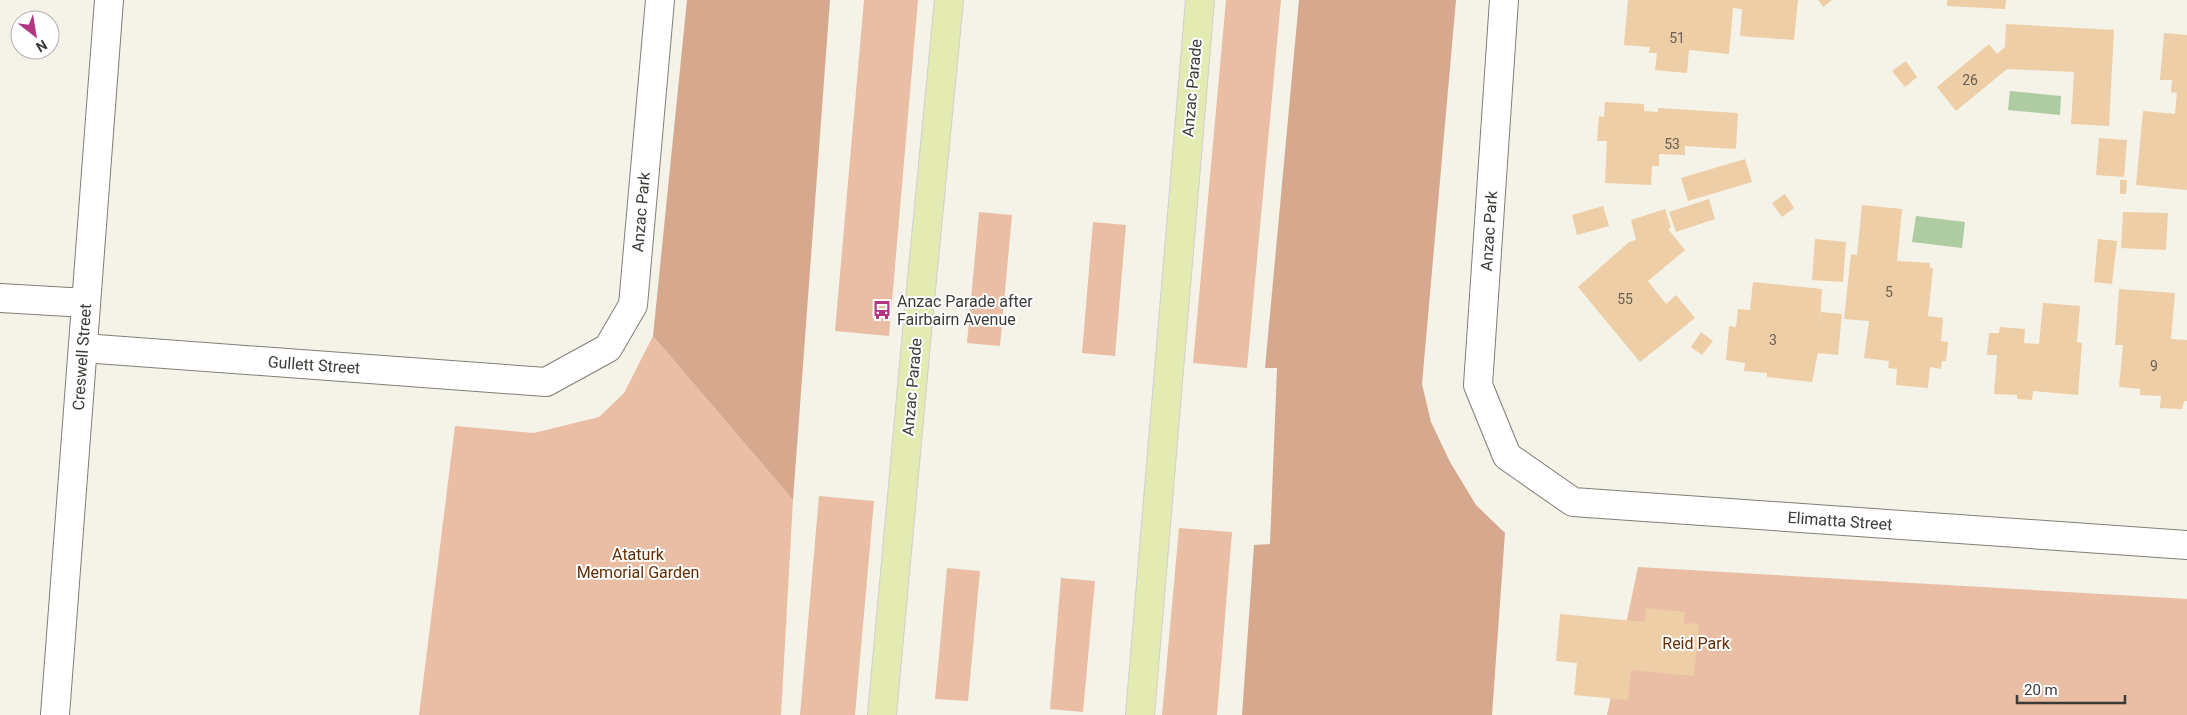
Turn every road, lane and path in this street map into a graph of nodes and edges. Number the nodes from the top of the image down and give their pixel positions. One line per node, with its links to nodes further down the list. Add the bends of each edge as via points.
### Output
1 (109, 0): 7 (street, Creswell Street)
2 (660, 0): 9 (street, Anzac Park, via 633,305 608,348)
3 (949, 0): 13 (main road, Anzac Parade)
4 (1200, 0): 14 (main road, Anzac Parade)
5 (1504, 0): 10 (street, Anzac Park, via 1478,385)
6 (0, 298): 7 (street)
7 (86, 303): 8 (street, Creswell Street)
8 (82, 348): 9 (street, Gullett Street); 12 (street, Creswell Street)
9 (546, 382)
10 (1507, 456): 11 (street, Elimatta Street, via 1573,502)
11 (2187, 546)
12 (55, 715)
13 (882, 715)
14 (1140, 715)

